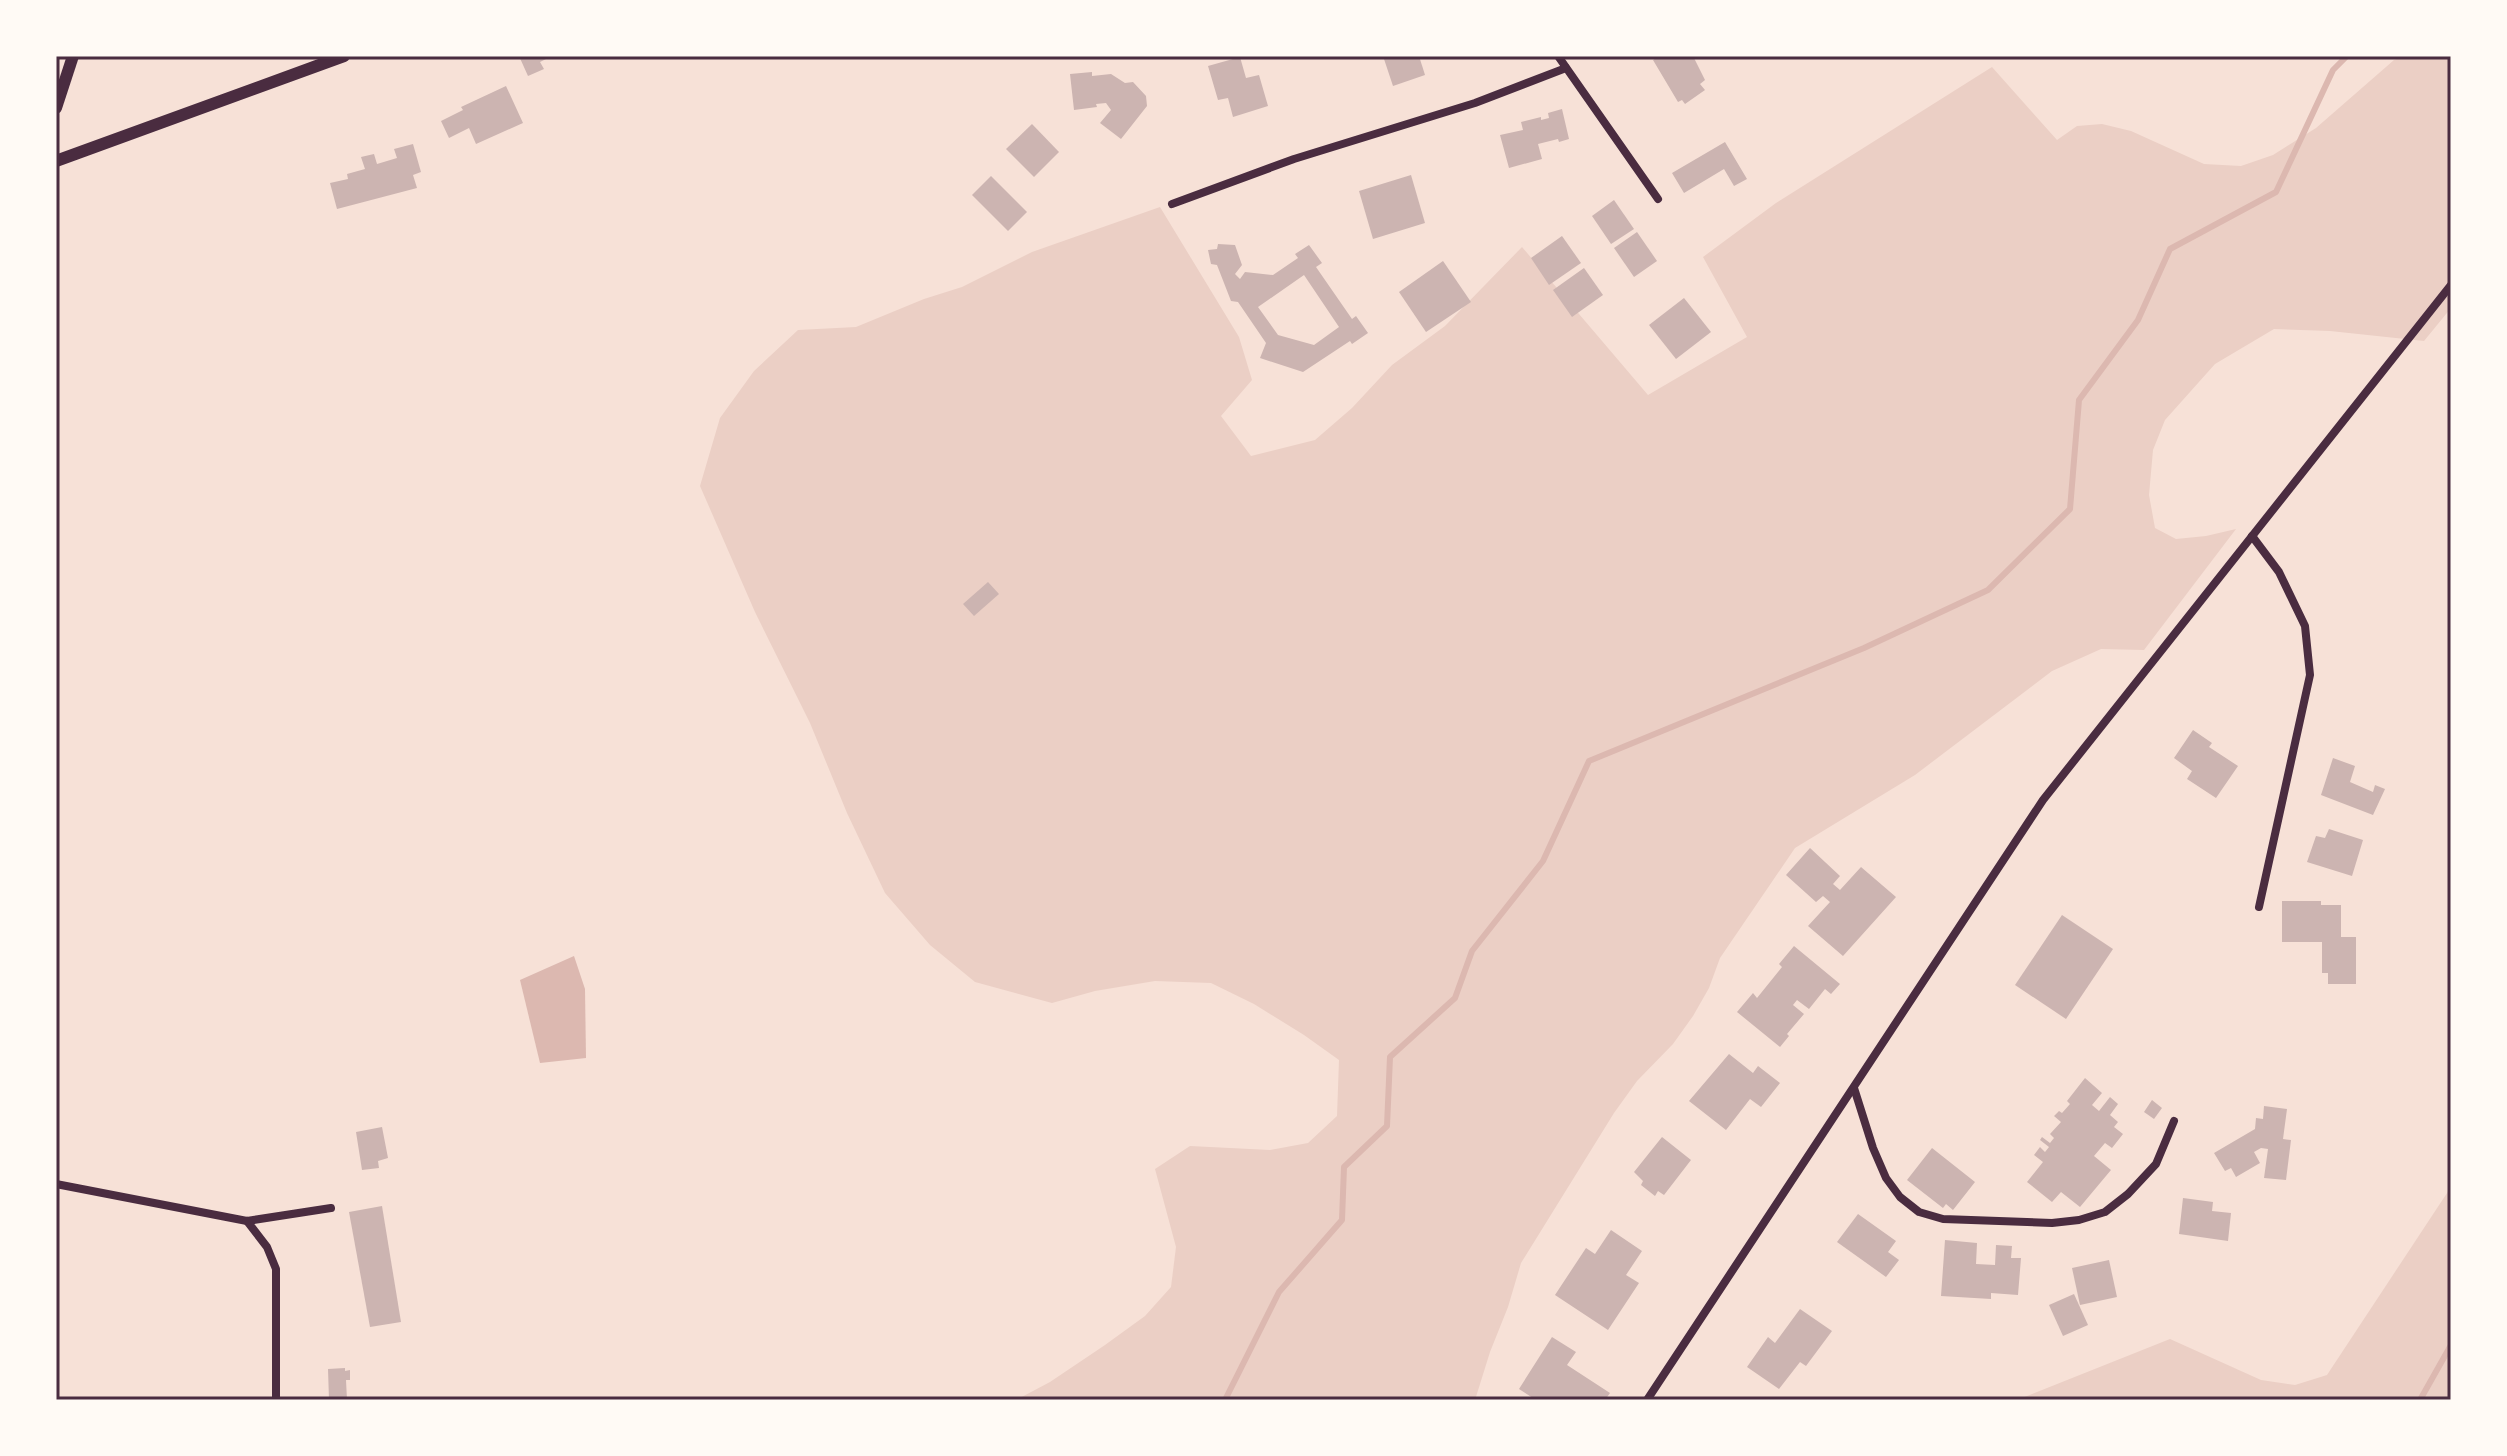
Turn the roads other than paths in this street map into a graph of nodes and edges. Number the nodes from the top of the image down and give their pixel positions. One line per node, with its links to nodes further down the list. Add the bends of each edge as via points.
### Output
1 (73, 56): 5 (street)
2 (344, 56): 6 (street)
3 (1558, 56): 4 (street)
4 (1566, 68): 7 (street); 8 (street)
5 (56, 108)
6 (56, 161)
7 (1658, 199)
8 (1172, 204)
9 (2451, 285): 10 (street)
10 (2252, 536): 11 (street, via 2279,572 2305,626 2310,675); 12 (street, via 2043,800)
11 (2259, 907)
12 (1854, 1088): 13 (street, via 1886,1178 1919,1212 1943,1219 2052,1223 2105,1212 2156,1164); 18 (street)
13 (2174, 1121)
14 (56, 1184): 16 (street)
15 (331, 1208): 16 (street)
16 (247, 1221): 17 (street, via 276,1269)
17 (276, 1400)
18 (1647, 1400)

